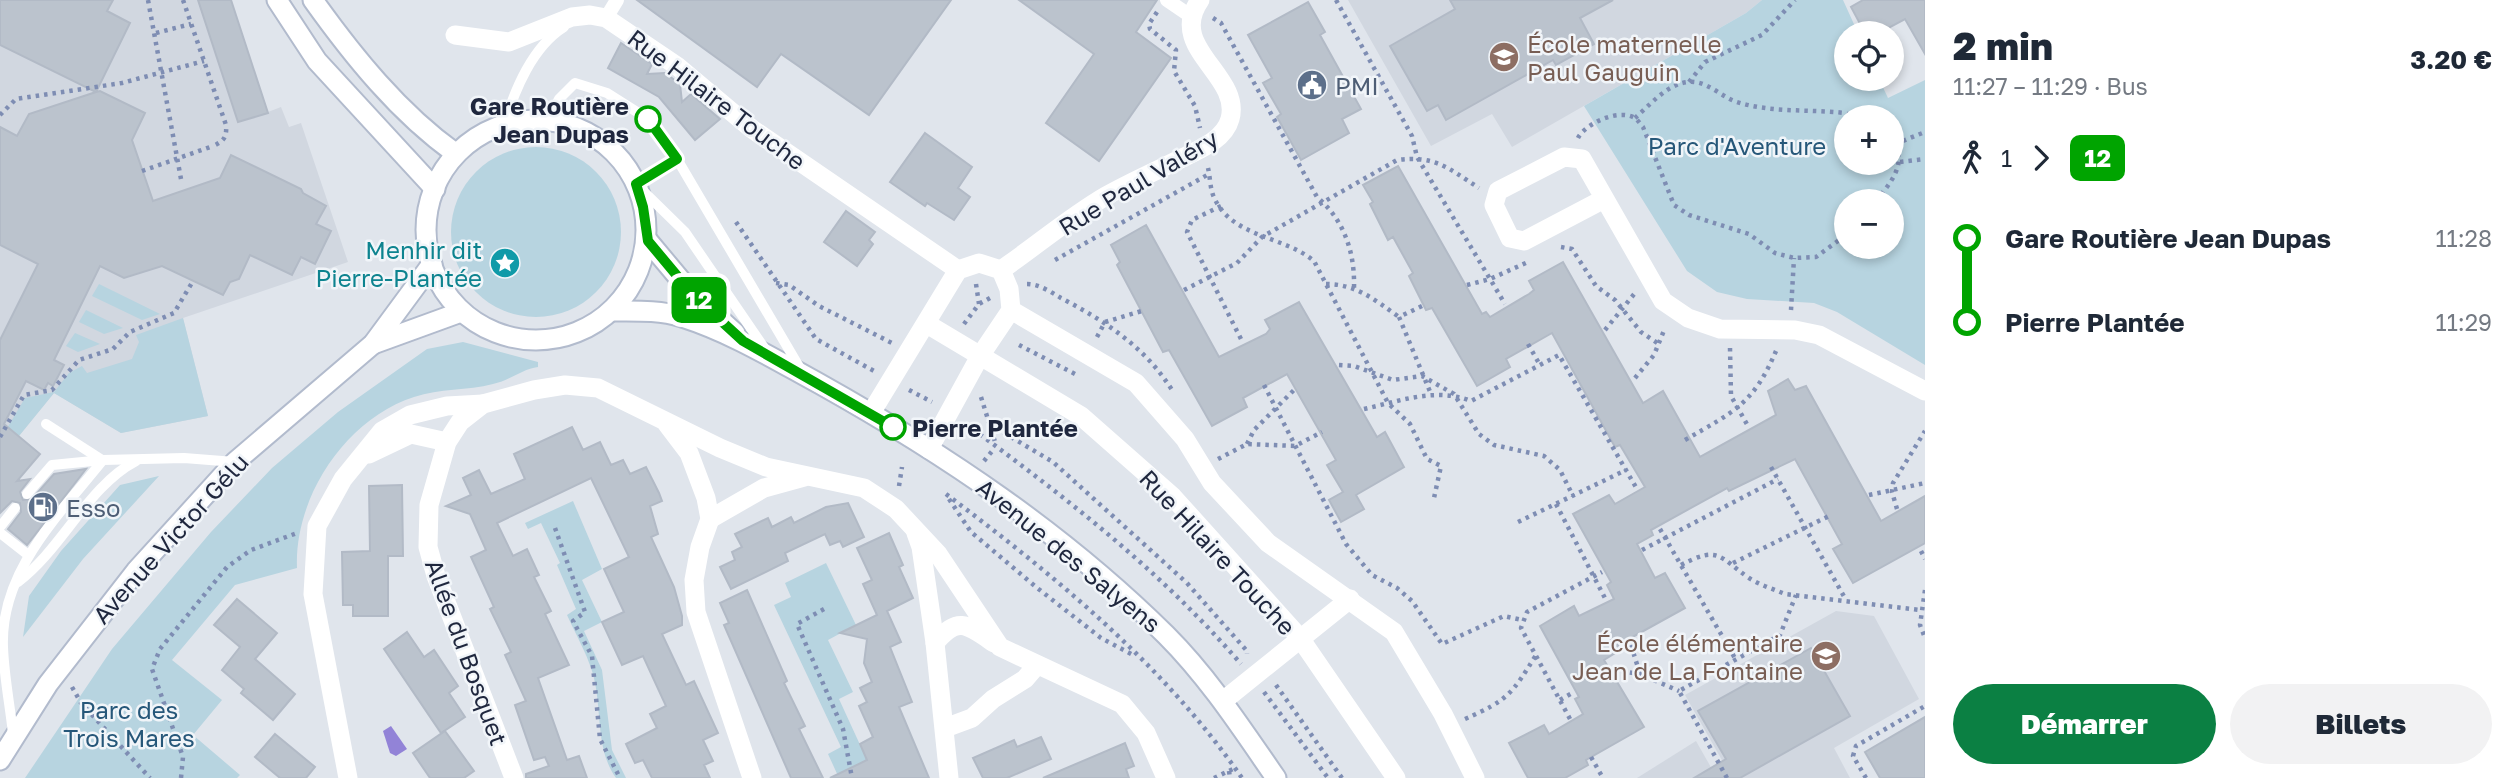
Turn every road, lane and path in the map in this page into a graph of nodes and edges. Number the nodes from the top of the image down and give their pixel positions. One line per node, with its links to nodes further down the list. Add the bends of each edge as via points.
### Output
1 (148, 0): 12 (path)
2 (183, 0): 11 (path)
3 (277, 0): 35 (street, via 317,61)
4 (313, 0): 25 (street, via 384,89)
5 (617, 0): 10 (street)
6 (1336, 0): 27 (path, via 1412,136)
7 (1795, 0): 16 (path, via 1762,35 1705,62)
8 (1163, 4): 9 (street); 24 (path, via 1150,29 1176,50 1174,71 1195,106)
9 (1194, 7): 24 (street, Rue Paul Valéry, via 1190,32 1229,99 1231,117 1224,132); 38 (path, via 1222,23 1317,197)
10 (598, 16): 13 (street, via 555,23 509,42); 21 (lane, via 559,31 538,52 515,92); 48 (street, Rue Hilaire Touche, via 677,66 752,129)
11 (191, 24): 12 (path); 14 (path)
12 (156, 33): 15 (path)
13 (455, 35)
14 (204, 61): 15 (path); 31 (path, bridge, via 226,135 213,146)
15 (163, 74): 18 (path, via 16,99); 33 (path)
16 (1689, 82): 17 (path, via 1712,87 1735,102 1763,108); 19 (path, via 1670,88)
17 (1834, 112)
18 (0, 115)
19 (1635, 118): 26 (path, via 1603,119 1583,129); 44 (path, via 1643,127 1674,205 1689,215 1749,234 1775,253)
20 (548, 121): 21 (street); 28 (lane, via 559,99 575,83 607,93 648,119); 34 (street, via 587,132 607,146)
21 (504, 124): 25 (street)
22 (1925, 132): 23 (path)
23 (1904, 139)
24 (1204, 147): 32 (path); 49 (street, Rue Paul Valéry, via 1105,197)
25 (456, 153): 35 (street)
26 (1573, 155): 36 (street, via 1498,191); 37 (street, via 1582,159)
27 (1417, 157): 36 (path, via 1434,160); 38 (path, via 1397,160); 53 (path)
28 (677, 159): 34 (lane); 84 (lane)
29 (1925, 159): 30 (path)
30 (1904, 162)
31 (142, 171)
32 (1209, 174): 39 (path, via 1213,195); 45 (path)
33 (181, 179)
34 (636, 184): 41 (street); 78 (lane, via 685,232)
35 (435, 189): 47 (street, via 428,239)
36 (1495, 197): 37 (street, via 1494,205 1510,238 1517,242)
37 (1604, 199): 51 (street)
38 (1324, 202): 40 (path); 59 (path, via 1333,209 1350,245)
39 (1221, 206): 40 (path, via 1230,220); 52 (path, via 1188,225)
40 (1262, 237): 52 (path, via 1237,262); 57 (path, via 1303,252 1314,261)
41 (648, 241): 66 (street, via 636,277); 73 (street, Avenue des Salyens, via 694,296)
42 (1834, 244): 44 (path, via 1816,257)
43 (1551, 250): 64 (path, via 1573,249 1596,286)
44 (1794, 258): 72 (path, via 1792,305)
45 (1052, 261)
46 (1531, 261): 53 (path)
47 (432, 264): 67 (street, via 441,286); 75 (street, Avenue Victor Gélu)
48 (958, 270): 49 (street, via 979,262); 69 (street)
49 (1001, 270): 65 (street)
50 (1032, 275): 56 (path)
51 (1649, 276): 63 (street, via 1663,301); 64 (path)
52 (1209, 277): 60 (path); 74 (path)
53 (1490, 279): 58 (path); 61 (path)
54 (193, 281): 107 (path, via 174,313 130,332 113,349 71,365 52,390 24,395)
55 (776, 282): 83 (path, via 816,339)
56 (1030, 283)
57 (1326, 284): 59 (path); 82 (path)
58 (1467, 285)
59 (1354, 288): 68 (path)
60 (1184, 290)
61 (1505, 304)
62 (1422, 306): 68 (path)
63 (1673, 308): 70 (street, via 1688,318); 77 (path)
64 (1622, 309): 71 (path); 77 (path, via 1640,332)
65 (1011, 310): 79 (street); 119 (street, Rue Hilaire Touche, via 1136,383 1185,439)
66 (614, 311): 67 (street, via 570,335 536,340 503,335); 73 (street, Avenue des Salyens, via 680,316)
67 (461, 312): 75 (street, Avenue Victor Gélu)
68 (1399, 317): 85 (path)
69 (927, 324): 79 (street, Rue Hilaire Touche); 99 (street)
70 (1731, 329): 72 (street); 98 (path, via 1729,383)
71 (1605, 330)
72 (1784, 330): 90 (street, via 1838,343); 98 (path, via 1765,376)
73 (743, 341): 78 (street, Avenue des Salyens)
74 (1243, 342)
75 (373, 344): 117 (street, Avenue Victor Gélu)
76 (1528, 344): 81 (path)
77 (1659, 344): 86 (path)
78 (770, 355): 84 (street, Avenue des Salyens)
79 (980, 356): 112 (street); 163 (street, Rue Hilaire Touche, via 1081,416 1164,490)
80 (1339, 365): 82 (path)
81 (1541, 365): 92 (path, via 1471,401); 121 (path, via 1559,355)
82 (1370, 371): 85 (path, via 1393,380); 93 (path)
83 (880, 374)
84 (805, 376): 99 (street, Avenue des Salyens)
85 (1422, 376): 91 (path); 92 (path)
86 (1635, 378)
87 (1264, 384): 96 (path)
88 (901, 385): 95 (path)
89 (1295, 389): 96 (path)
90 (1925, 391)
91 (1431, 394): 92 (path); 93 (path)
92 (1454, 394): 129 (path, via 1479,434 1494,444 1544,456 1560,470)
93 (1388, 403): 97 (path); 130 (path, via 1410,424 1427,459 1441,466)
94 (483, 404): 100 (street, Allée du Bosquet, via 565,384 598,388); 109 (street, Allée du Bosquet, via 460,422); 114 (street, Allée du Bosquet, via 410,415 382,431)
95 (939, 406)
96 (1276, 408): 110 (path); 111 (path)
97 (1364, 409)
98 (1738, 409): 104 (path); 108 (path)
99 (871, 413): 112 (street, Avenue des Salyens)
100 (661, 416): 122 (street, Allée du Bosquet, via 766,467); 135 (street, via 698,471)
101 (959, 419): 103 (path, via 1130,550 1201,617 1245,668 1247,651 1187,583 1054,462)
102 (46, 424): 116 (lane)
103 (989, 424)
104 (1748, 426)
105 (1925, 431): 127 (path, via 1896,474)
106 (1322, 432): 111 (path)
107 (0, 437)
108 (1685, 440)
109 (447, 442): 114 (street, Allée du Bosquet, via 411,434); 191 (street, Allée du Bosquet, via 429,505 428,547)
110 (1247, 444): 111 (path); 119 (path)
111 (1295, 446): 162 (path, via 1361,566 1412,601 1443,644 1504,616)
112 (929, 449): 178 (street, Avenue des Salyens, via 1023,513 1113,585 1168,637)
113 (993, 450): 118 (path)
114 (365, 456): 137 (street, Allée du Bosquet, via 343,480)
115 (140, 459): 116 (lane); 117 (lane); 153 (lane, via 111,479 39,566)
116 (103, 460): 126 (lane, via 52,465); 147 (lane)
117 (235, 462): 183 (street, Avenue Victor Gélu, via 136,571)
118 (981, 465)
119 (1202, 467): 156 (street, Rue Hilaire Touche, via 1238,514 1268,543)
120 (1771, 467): 123 (path)
121 (1626, 470): 125 (path); 129 (path)
122 (813, 475): 135 (street, via 764,488); 142 (street, Allée du Bosquet, via 864,488 896,509)
123 (1778, 480): 140 (path); 144 (path)
124 (1925, 483): 127 (path)
125 (1637, 489)
126 (33, 491)
127 (1892, 492): 128 (path); 132 (path)
128 (1870, 495)
129 (1573, 496): 131 (path)
130 (1434, 498)
131 (1556, 504): 136 (path); 152 (path)
132 (1897, 509)
133 (12, 515): 138 (lane)
134 (1829, 516): 140 (path)
135 (710, 519): 193 (street, via 694,580 696,612)
136 (1518, 522)
137 (317, 526): 189 (path, via 251,550 227,567 160,649 152,669 183,757); 190 (street, Allée du Bosquet, via 313,594)
138 (0, 527)
139 (555, 528): 192 (path, via 585,612 573,621 592,656 600,739)
140 (1805, 528): 149 (path); 157 (path)
141 (1660, 529): 144 (path)
142 (915, 532): 165 (street); 167 (street, Allée du Bosquet, via 938,554)
143 (0, 533): 147 (lane)
144 (1665, 538): 145 (path); 150 (path)
145 (1642, 550)
146 (1921, 551): 148 (path)
147 (27, 554): 153 (lane)
148 (1925, 559)
149 (1732, 563): 150 (path, via 1713,553); 155 (path, via 1765,586)
150 (1681, 565): 170 (path)
151 (1602, 572): 152 (path)
152 (1594, 576): 158 (path); 162 (path, via 1527,612)
153 (16, 583): 159 (lane)
154 (1925, 590): 161 (path)
155 (1796, 595): 157 (path); 170 (path, via 1780,635)
156 (1350, 599): 163 (street); 181 (street, Rue Hilaire Touche, via 1394,632)
157 (1846, 601): 161 (path)
158 (1607, 602)
159 (4, 606): 183 (lane, via 3,647)
160 (824, 608): 194 (path, via 797,624 843,729)
161 (1920, 610): 164 (path)
162 (1522, 620): 168 (path, via 1521,628)
163 (1300, 638): 178 (street); 203 (street, Rue Hilaire Touche)
164 (1925, 638)
165 (935, 643): 167 (street, via 956,624 968,626); 182 (street)
166 (1630, 645): 173 (path)
167 (1000, 647): 171 (street)
168 (1536, 655): 177 (path); 181 (path, via 1513,693 1500,704)
169 (1140, 658): 169 (path, via 1054,579 946,494 971,532 1036,587 1101,638); 186 (path, via 1209,731)
170 (1736, 660): 175 (path)
171 (1037, 665): 182 (street, via 972,718); 196 (street, via 1122,704 1146,733)
172 (1613, 670): 173 (path)
173 (1640, 674): 175 (path)
174 (72, 687): 188 (path, via 81,704)
175 (1679, 691): 206 (path)
176 (1574, 692): 177 (path)
177 (1560, 700): 180 (path)
178 (1223, 701): 200 (street, Avenue des Salyens)
179 (1925, 706): 207 (path, via 1856,746 1853,756)
180 (1570, 719)
181 (1449, 727): 204 (street, Rue Hilaire Touche)
182 (945, 728): 195 (street)
183 (13, 736): 185 (street, Avenue Victor Gélu)
184 (1591, 757): 205 (path)
185 (0, 760)
186 (1235, 768): 187 (path); 199 (path)
187 (1229, 771): 197 (path); 198 (path)
188 (150, 778)
189 (181, 778)
190 (348, 778)
191 (514, 778)
192 (620, 778)
193 (752, 778)
194 (852, 778)
195 (949, 778)
196 (1166, 778)
197 (1214, 778)
198 (1230, 778)
199 (1242, 778)
200 (1276, 778)
201 (1328, 778): 202 (path, via 1258,685 1276,684)
202 (1342, 778)
203 (1396, 778)
204 (1475, 778)
205 (1603, 778)
206 (1727, 778)
207 (1866, 778)

